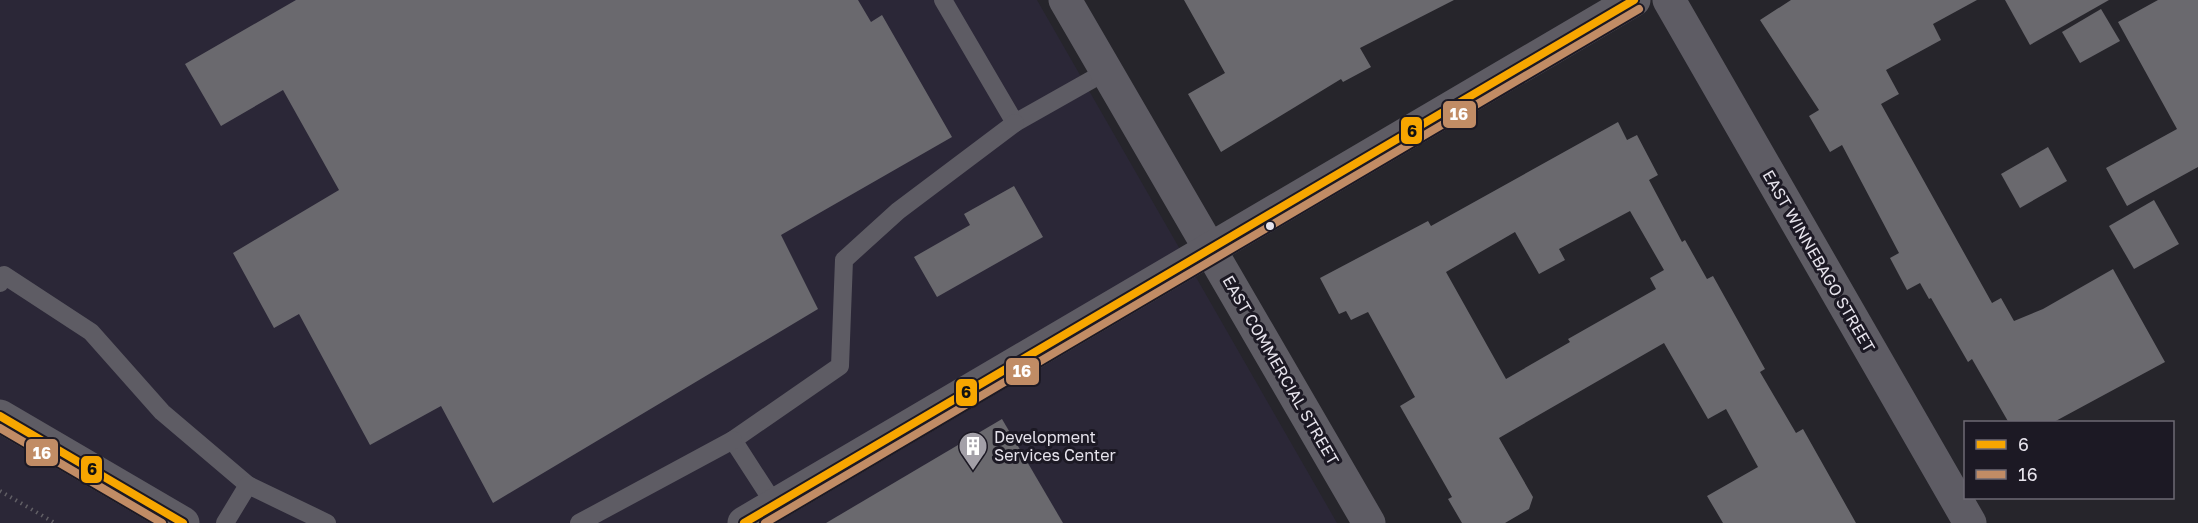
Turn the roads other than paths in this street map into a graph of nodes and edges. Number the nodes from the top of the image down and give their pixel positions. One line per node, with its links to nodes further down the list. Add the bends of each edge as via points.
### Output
1 (943, 0): 6 (lane)
2 (1065, 0): 5 (street, EAST COMMERCIAL STREET)
3 (1634, 0): 7 (street)
4 (1669, 0): 19 (street, EAST WINNEBAGO STREET)
5 (1107, 71): 6 (lane); 7 (street, EAST COMMERCIAL STREET)
6 (1015, 123): 10 (lane, via 898,211 844,260 840,366)
7 (1212, 250): 12 (street); 18 (street, EAST COMMERCIAL STREET)
8 (0, 283): 11 (lane, via 4,275 90,332 162,412)
9 (0, 416): 13 (street)
10 (733, 440): 12 (lane); 16 (lane)
11 (248, 485): 14 (lane); 15 (lane)
12 (775, 505): 17 (street)
13 (183, 523)
14 (225, 523)
15 (327, 523)
16 (579, 523)
17 (744, 523)
18 (1369, 523)
19 (1970, 523)

